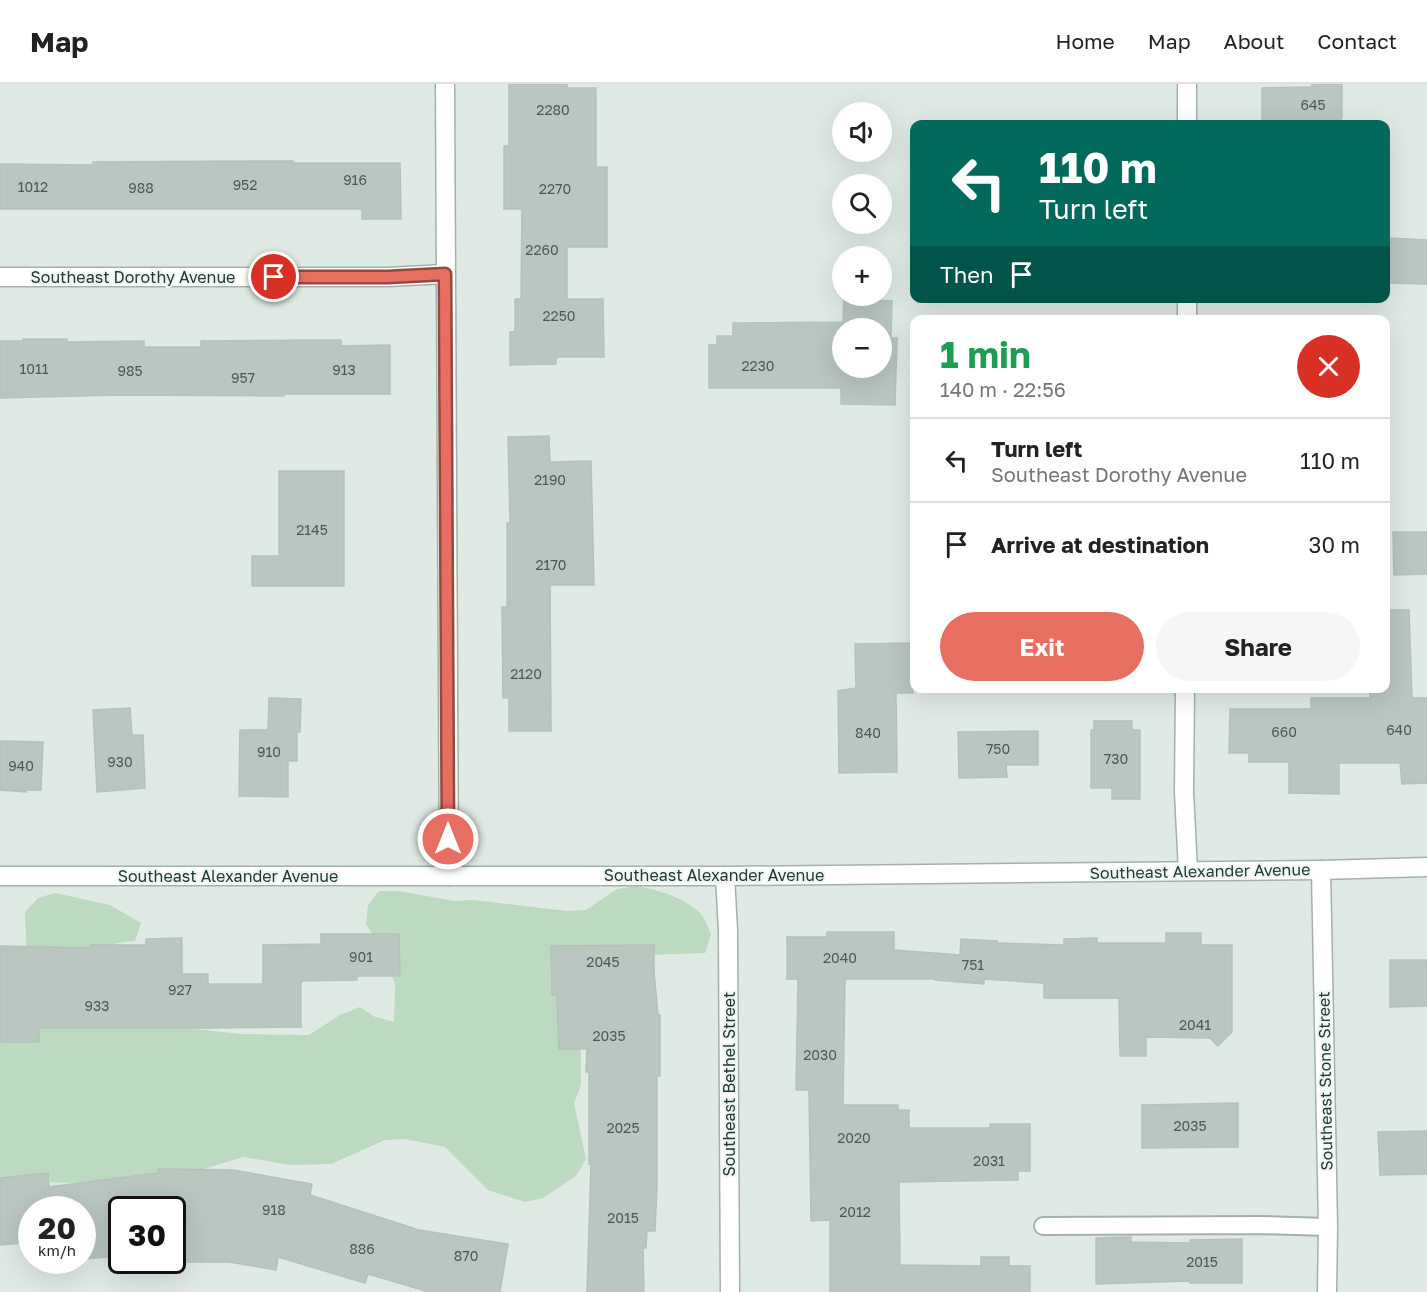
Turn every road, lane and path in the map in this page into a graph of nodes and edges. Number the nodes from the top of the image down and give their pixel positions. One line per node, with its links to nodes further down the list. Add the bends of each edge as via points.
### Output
1 (445, 84): 4 (street)
2 (1188, 84): 3 (street)
3 (1187, 120)
4 (445, 274): 5 (street, Southeast Dorothy Avenue); 11 (street)
5 (0, 277)
6 (1185, 693): 9 (street)
7 (1427, 867): 8 (street, Southeast Alexander Avenue)
8 (1321, 870): 9 (street, Southeast Alexander Avenue); 14 (street, Southeast Stone Street)
9 (1188, 871): 12 (street, Southeast Alexander Avenue)
10 (0, 876): 11 (street, Southeast Alexander Avenue)
11 (449, 876): 12 (street, Southeast Alexander Avenue)
12 (725, 876): 15 (street, Southeast Bethel Street)
13 (1044, 1226): 14 (lane)
14 (1328, 1227): 16 (street, Southeast Stone Street)
15 (730, 1292)
16 (1327, 1292)

